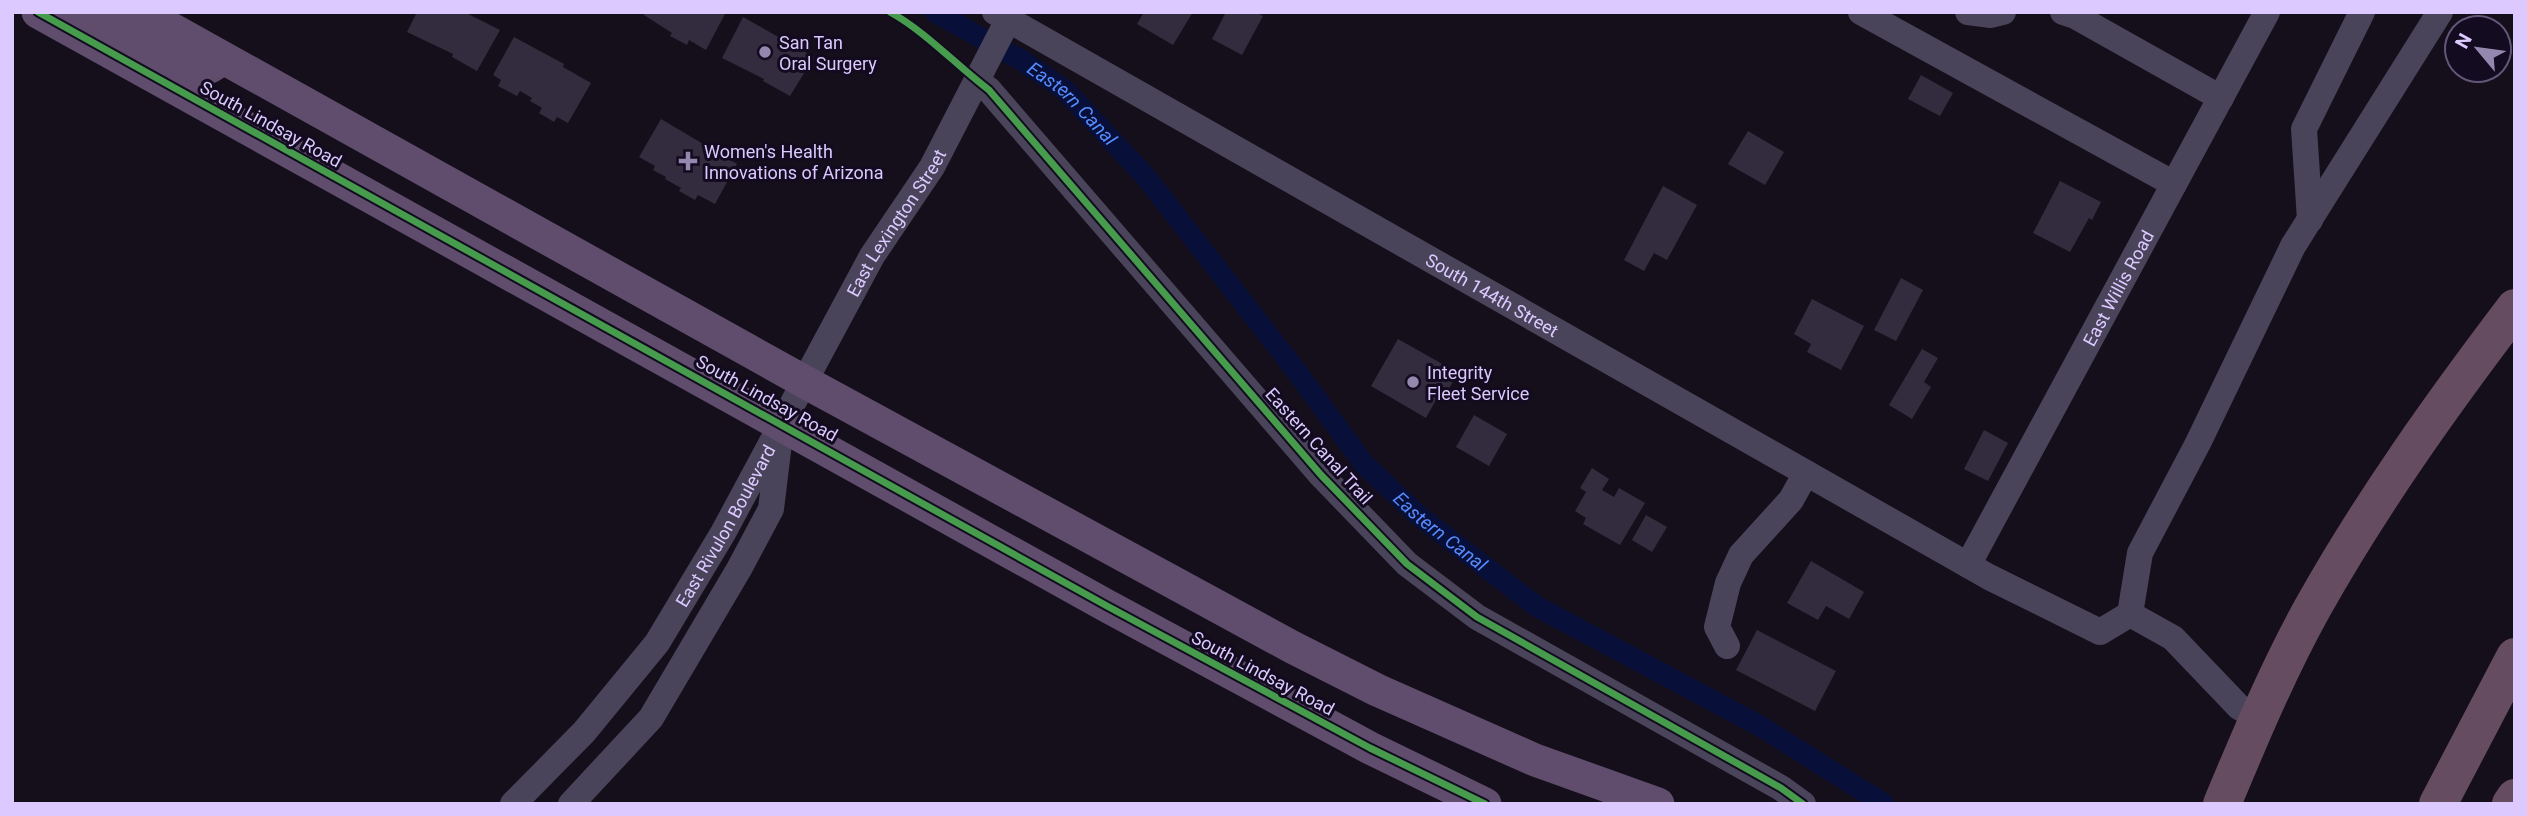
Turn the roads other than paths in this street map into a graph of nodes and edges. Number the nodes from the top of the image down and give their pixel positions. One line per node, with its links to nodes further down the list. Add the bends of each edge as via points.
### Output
1 (141, 12): 11 (main road, South Lindsay Road)
2 (1861, 12): 14 (street)
3 (1968, 12): 4 (street)
4 (2003, 12)
5 (2063, 12): 13 (street)
6 (2267, 12): 13 (street, East Willis Road)
7 (2362, 12): 15 (street, via 2304,129)
8 (2440, 12): 15 (street)
9 (45, 16): 11 (main road, via 114,27 202,70 212,68); 18 (main road, South Lindsay Road)
10 (1002, 22): 12 (street, East Lexington Street); 19 (street, South 144th Street)
11 (222, 57): 17 (main road, South Lindsay Road)
12 (980, 76): 17 (street, East Lexington Street, via 932,167 872,256); 30 (street, Eastern Canal Trail, via 1321,475 1407,564 1477,617)
13 (2221, 98): 14 (street, East Willis Road)
14 (2174, 184): 20 (street, East Willis Road)
15 (2310, 220): 21 (street, via 2140,553)
16 (2515, 308): 24 (highway, via 2457,384 2353,539 2312,608)
17 (805, 382): 18 (street, East Lexington Street); 29 (main road, South Lindsay Road, via 1377,690 1535,760)
18 (782, 424): 26 (street, East Rivulon Boulevard, via 657,643 584,732); 27 (street, East Rivulon Boulevard, via 771,509 739,569 651,719); 28 (main road, South Lindsay Road, via 1346,735)
19 (1806, 472): 20 (street, South 144th Street); 22 (street, via 1791,500 1741,555 1728,583 1717,627)
20 (1979, 571): 21 (street, South 144th Street, via 2100,632)
21 (2130, 614): 24 (street, via 2173,638 2239,707)
22 (1727, 646)
23 (2515, 657): 32 (highway)
24 (2258, 718): 31 (highway)
25 (2515, 798): 33 (highway)
26 (513, 804)
27 (571, 804)
28 (1485, 804)
29 (1658, 804)
30 (1803, 804)
31 (2222, 804)
32 (2438, 804)
33 (2511, 804)

